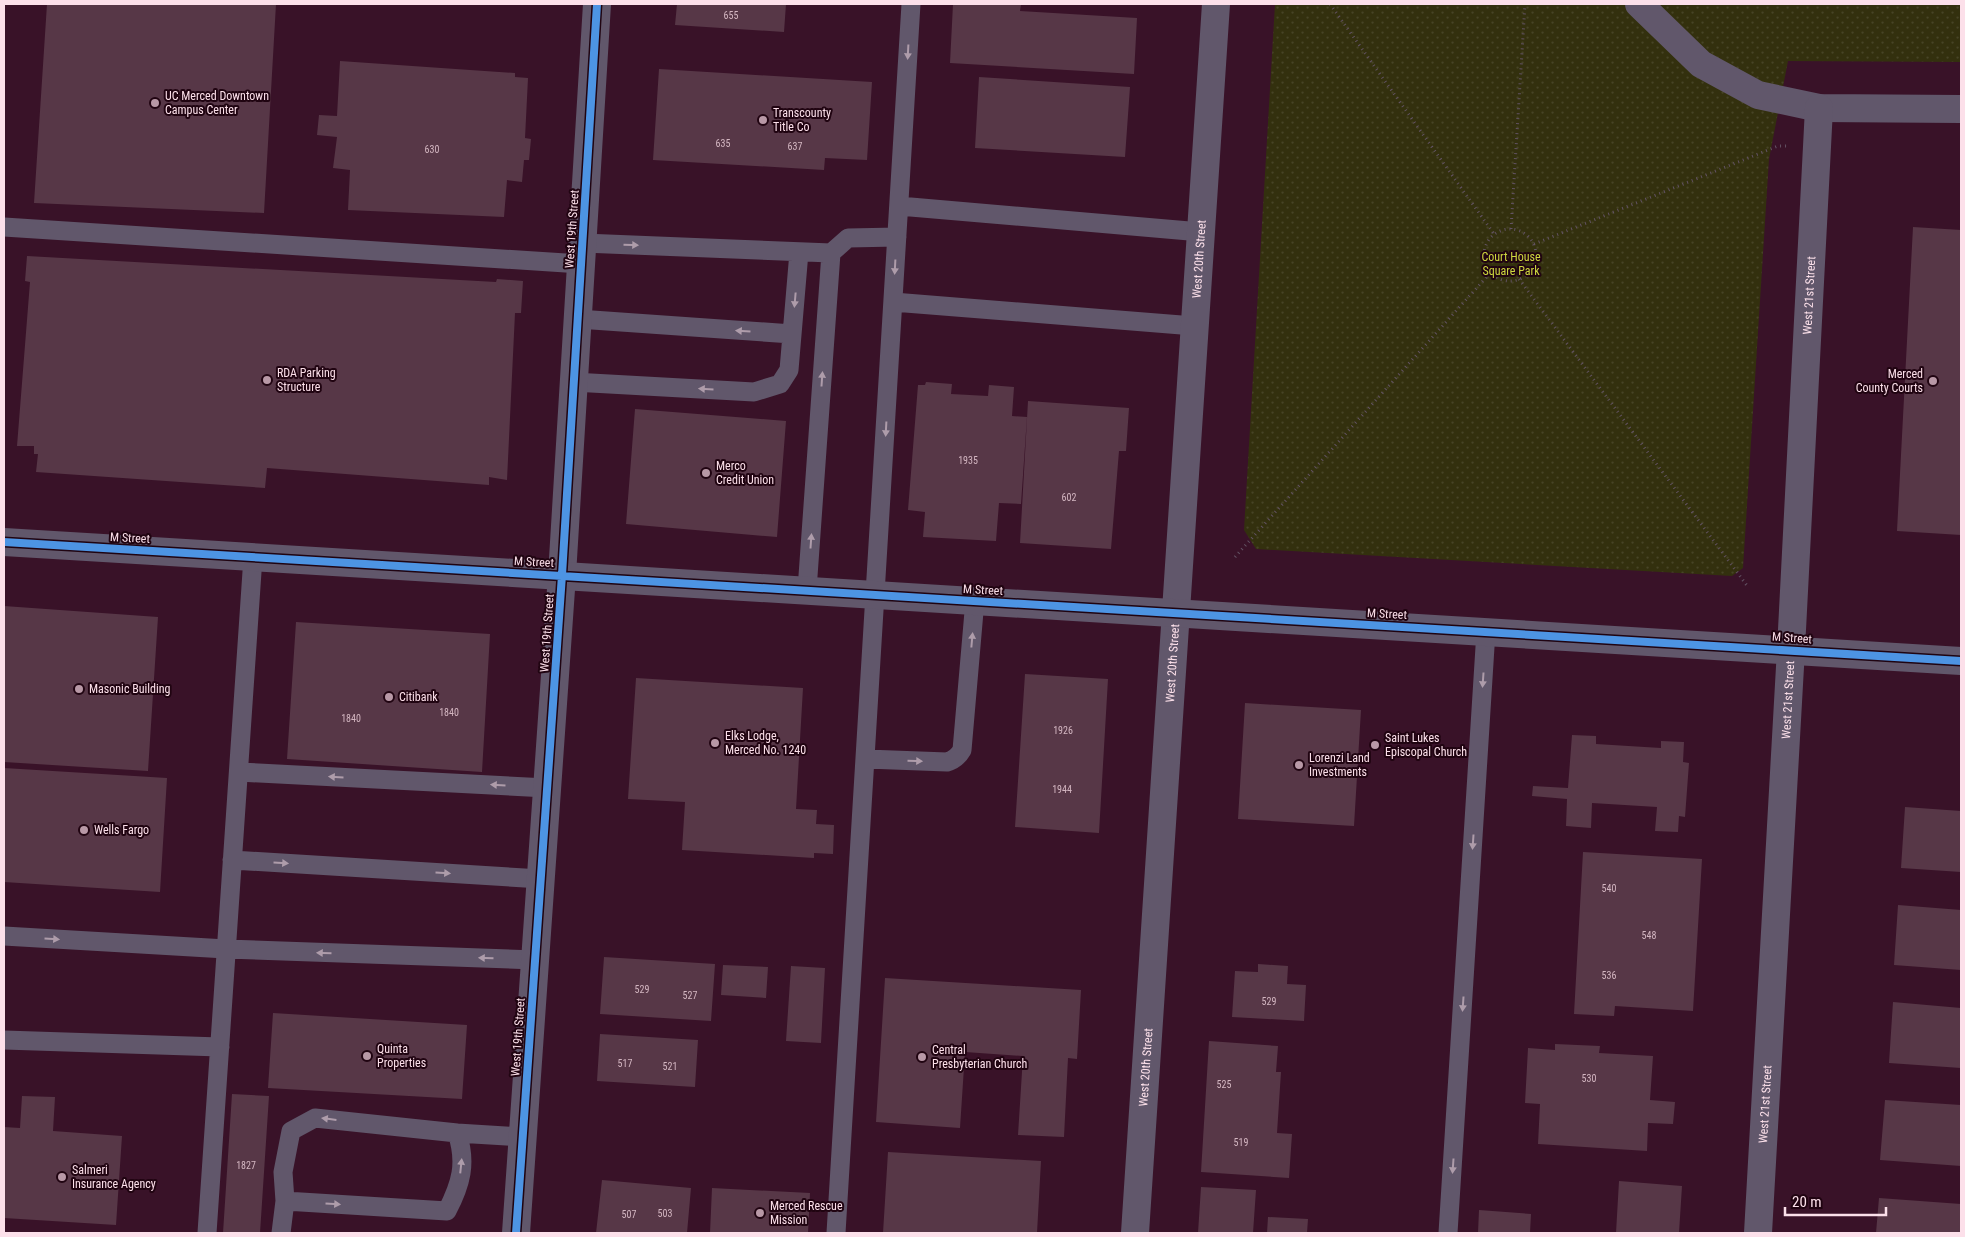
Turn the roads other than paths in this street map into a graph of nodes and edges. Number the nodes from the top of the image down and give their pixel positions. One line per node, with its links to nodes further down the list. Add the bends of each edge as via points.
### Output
1 (597, 4): 13 (street, West 19th Street)
2 (911, 4): 7 (lane, one-way to 7)
3 (1216, 4): 9 (street, West 20th Street)
4 (1640, 4): 5 (street, via 1701,64 1758,95)
5 (1819, 108): 6 (street); 27 (street, West 21st Street)
6 (1961, 109)
7 (899, 206): 9 (lane); 10 (lane)
8 (4, 226): 13 (lane)
9 (1201, 232): 16 (street, West 20th Street)
10 (897, 237): 12 (lane, via 848,238); 14 (lane, one-way to 14)
11 (799, 252): 12 (lane); 13 (lane, one-way to 11); 17 (lane, one-way to 17)
12 (831, 253): 22 (lane, one-way to 12)
13 (582, 254): 15 (street, West 19th Street)
14 (893, 302): 16 (lane); 23 (lane, one-way to 23)
15 (578, 319): 17 (lane, one-way to 15); 18 (street, West 19th Street)
16 (1194, 326): 25 (street, West 20th Street)
17 (792, 334): 18 (lane, one-way to 18, via 789,370 780,384 754,392)
18 (574, 382): 21 (street, West 19th Street)
19 (4, 542): 20 (street, M Street)
20 (253, 556): 21 (street, M Street); 30 (lane)
21 (562, 575): 22 (street, M Street); 31 (street, West 19th Street)
22 (807, 590): 23 (street, M Street)
23 (876, 594): 24 (street, M Street); 29 (lane)
24 (975, 600): 25 (street, M Street); 29 (lane, one-way to 24, via 947,762 959,755)
25 (1176, 612): 26 (street, M Street); 46 (street, West 20th Street)
26 (1486, 631): 27 (street, M Street); 47 (lane, one-way to 47)
27 (1791, 650): 28 (street, M Street); 48 (street, West 21st Street)
28 (1961, 660)
29 (866, 759): 45 (lane)
30 (239, 772): 31 (lane, one-way to 30); 32 (lane)
31 (547, 788): 33 (street, West 19th Street)
32 (232, 860): 33 (lane, one-way to 33); 35 (lane)
33 (541, 878): 36 (street, West 19th Street)
34 (4, 936): 35 (lane, one-way to 35)
35 (226, 949): 36 (lane, one-way to 35); 38 (lane)
36 (535, 960): 40 (street, West 19th Street)
37 (4, 1040): 38 (lane)
38 (220, 1047): 42 (lane)
39 (457, 1133): 40 (lane); 41 (lane, one-way to 41, via 315,1118 291,1131 283,1172); 41 (lane, one-way to 39, via 447,1211 459,1188 463,1151)
40 (522, 1138): 44 (street, West 19th Street)
41 (285, 1201): 43 (lane)
42 (207, 1233)
43 (281, 1233)
44 (516, 1233)
45 (836, 1233)
46 (1135, 1233)
47 (1448, 1233)
48 (1758, 1233)

